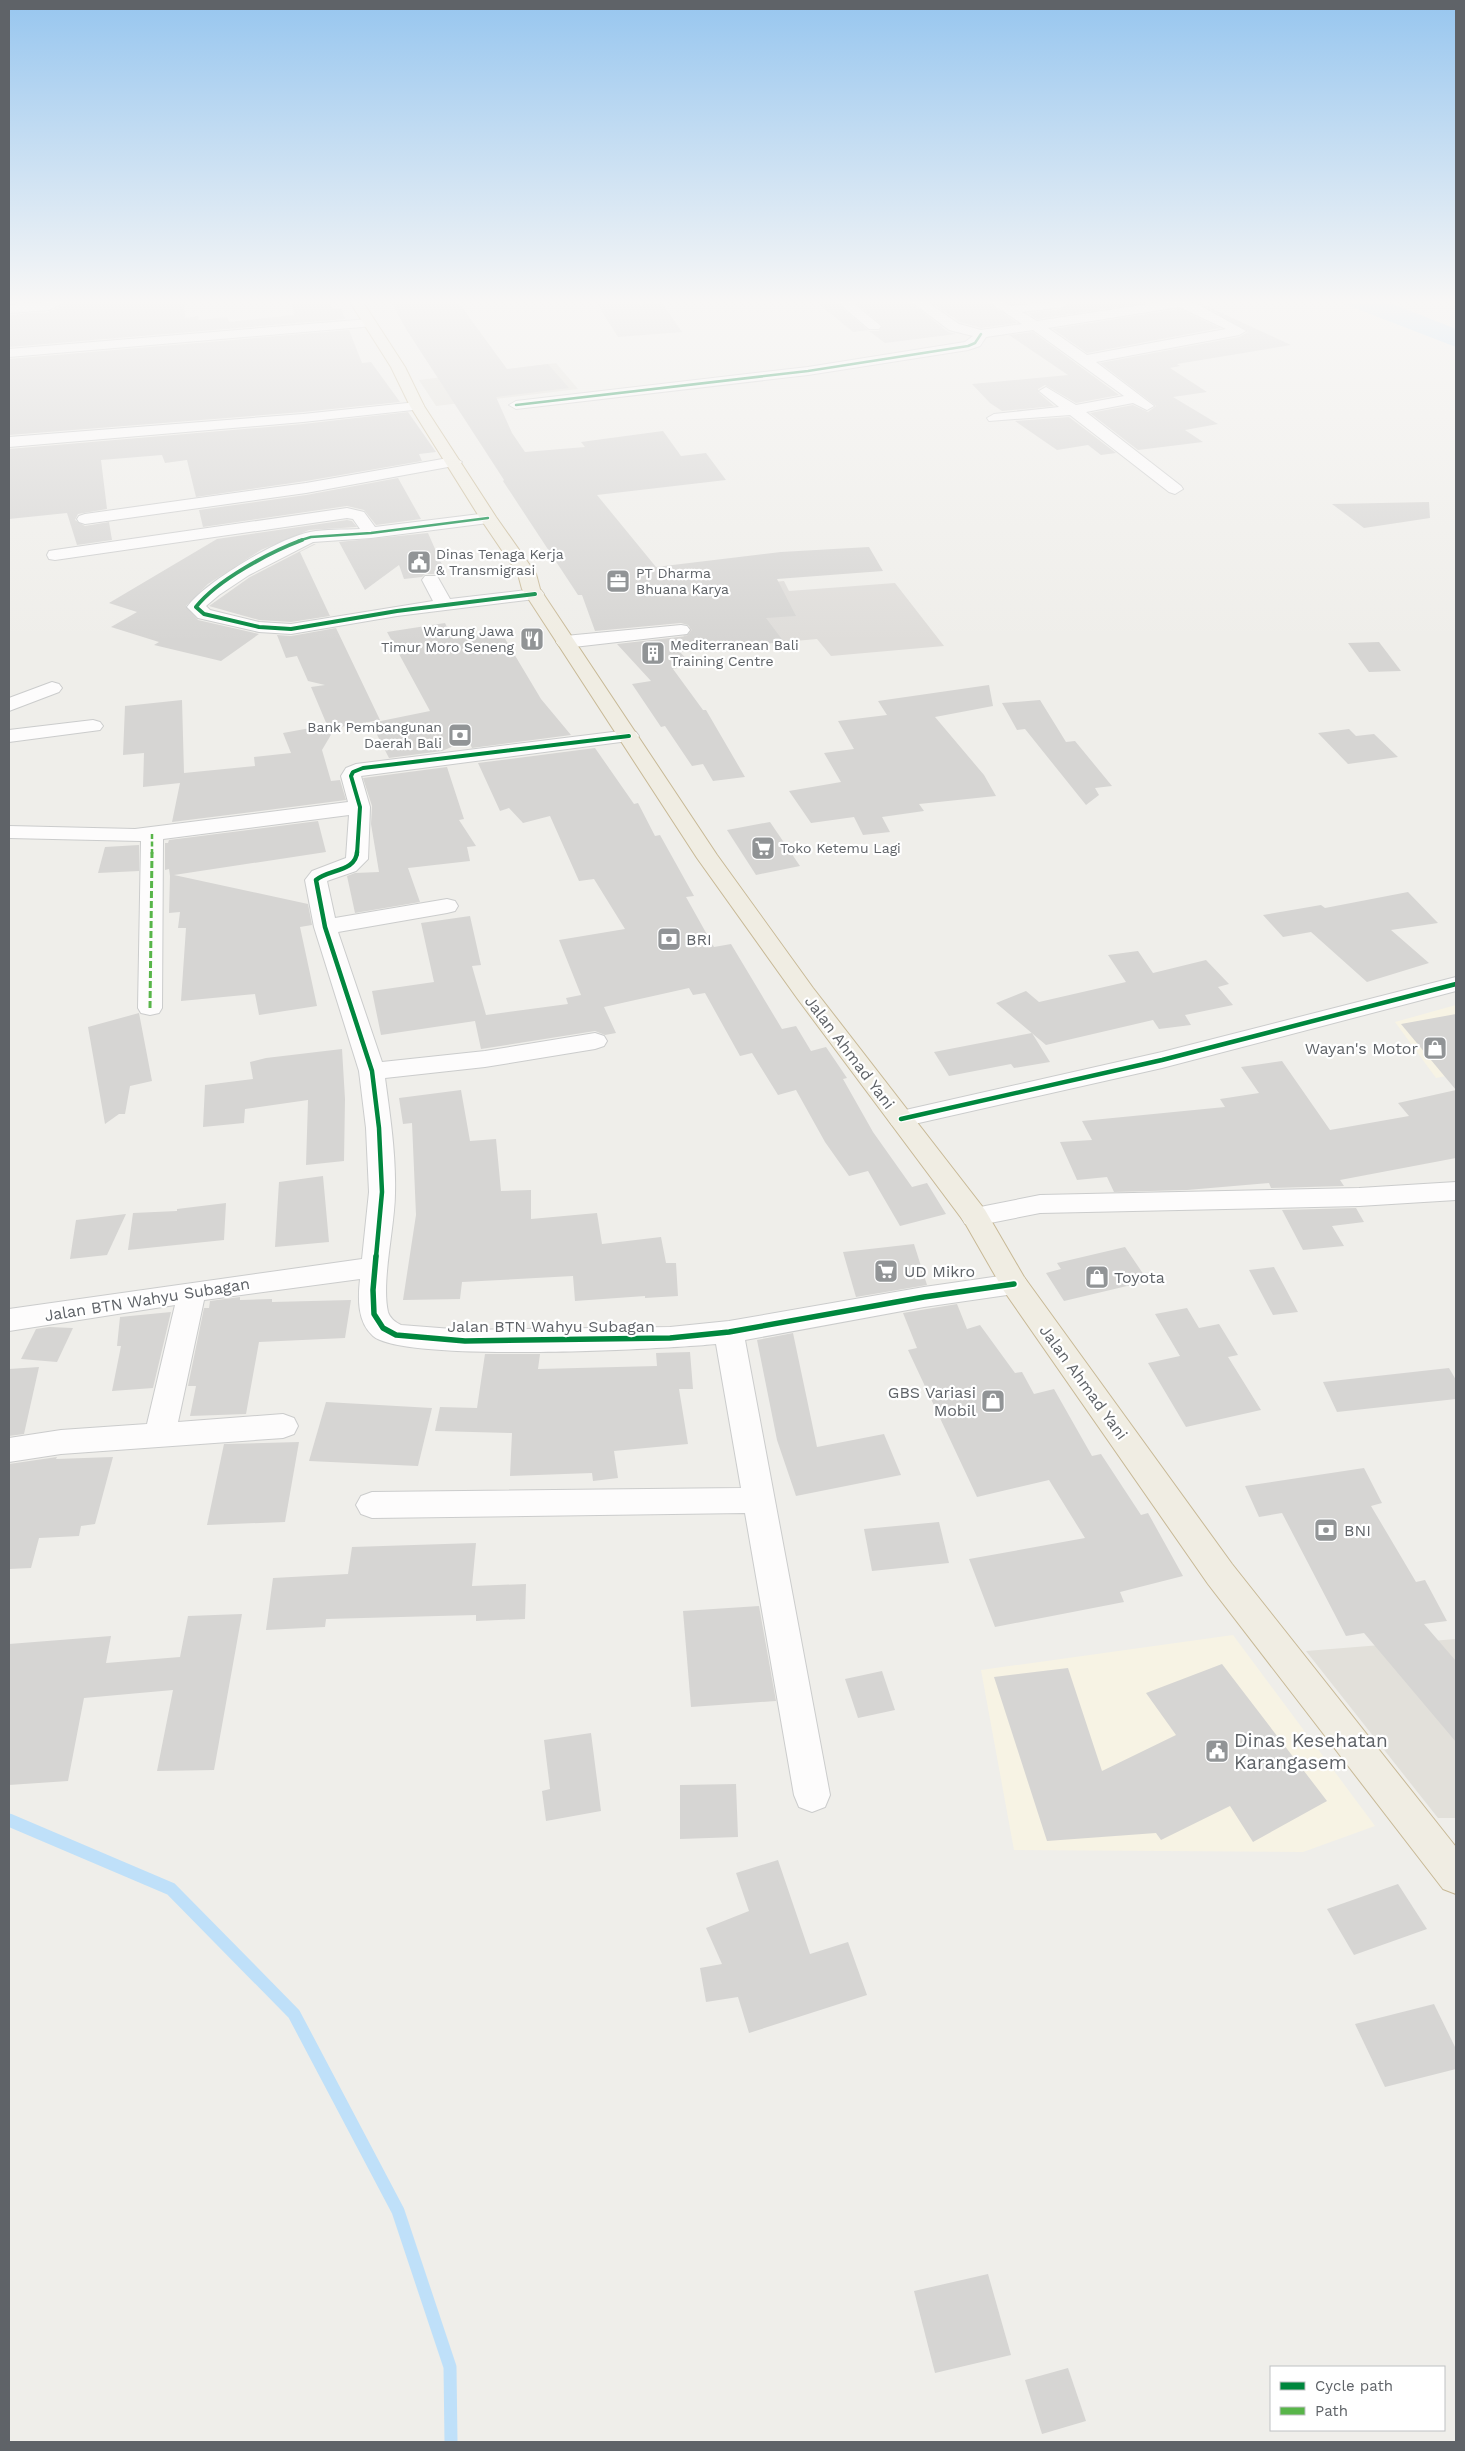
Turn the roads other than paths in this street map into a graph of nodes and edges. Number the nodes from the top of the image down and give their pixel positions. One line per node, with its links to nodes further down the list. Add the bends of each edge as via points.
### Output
1 (347, 413): 6 (street)
2 (422, 413): 7 (highway, Jalan Ahmad Yani)
3 (1040, 413): 5 (street)
4 (1077, 413): 8 (street)
5 (994, 418)
6 (9, 442)
7 (454, 462): 9 (highway, Jalan Ahmad Yani); 10 (street, via 306,488)
8 (1175, 489)
9 (488, 518): 11 (street); 14 (highway, Jalan Ahmad Yani, via 527,574 531,589)
10 (85, 519)
11 (371, 533): 12 (street, via 358,515 347,513); 15 (street, via 311,537 299,541 217,588 196,607 204,614 278,629)
12 (55, 555)
13 (431, 580): 15 (street)
14 (536, 594): 15 (street); 17 (highway, Jalan Ahmad Yani)
15 (444, 605)
16 (681, 630): 17 (street)
17 (565, 642): 22 (highway, Jalan Ahmad Yani)
18 (52, 688): 19 (street)
19 (9, 705)
20 (93, 726): 21 (street)
21 (9, 736)
22 (629, 736): 23 (street, Jalan BTN Wahyu Subagan, via 363,768 353,772 352,782); 32 (highway, Jalan Ahmad Yani, via 708,858)
23 (360, 807): 25 (street); 27 (street, Jalan BTN Wahyu Subagan, via 354,863 326,872 316,880)
24 (9, 832): 25 (street, via 102,836)
25 (152, 833): 29 (street)
26 (447, 906): 27 (street)
27 (325, 927): 31 (street, Jalan BTN Wahyu Subagan)
28 (1456, 984): 32 (street, via 1162,1060)
29 (150, 1008)
30 (594, 1041): 31 (street, via 486,1059)
31 (372, 1072): 35 (street, Jalan BTN Wahyu Subagan, via 382,1192)
32 (900, 1119): 34 (highway, Jalan Ahmad Yani)
33 (1456, 1192): 34 (street, via 1057,1203)
34 (975, 1217): 36 (highway, Jalan Ahmad Yani)
35 (374, 1267): 37 (street, Jalan BTN Wahyu Subagan); 39 (street, Jalan BTN Wahyu Subagan, via 374,1314 383,1328 396,1335 465,1341 581,1341)
36 (1014, 1284): 39 (street, Jalan BTN Wahyu Subagan); 46 (highway, Jalan Ahmad Yani, via 1220,1574)
37 (192, 1292): 38 (street, Jalan BTN Wahyu Subagan); 41 (street)
38 (9, 1320)
39 (729, 1332): 43 (street)
40 (283, 1426): 41 (street)
41 (160, 1435): 42 (street, via 61,1442)
42 (9, 1450)
43 (759, 1500): 44 (street); 45 (street)
44 (372, 1504)
45 (812, 1795)
46 (1450, 1859)

